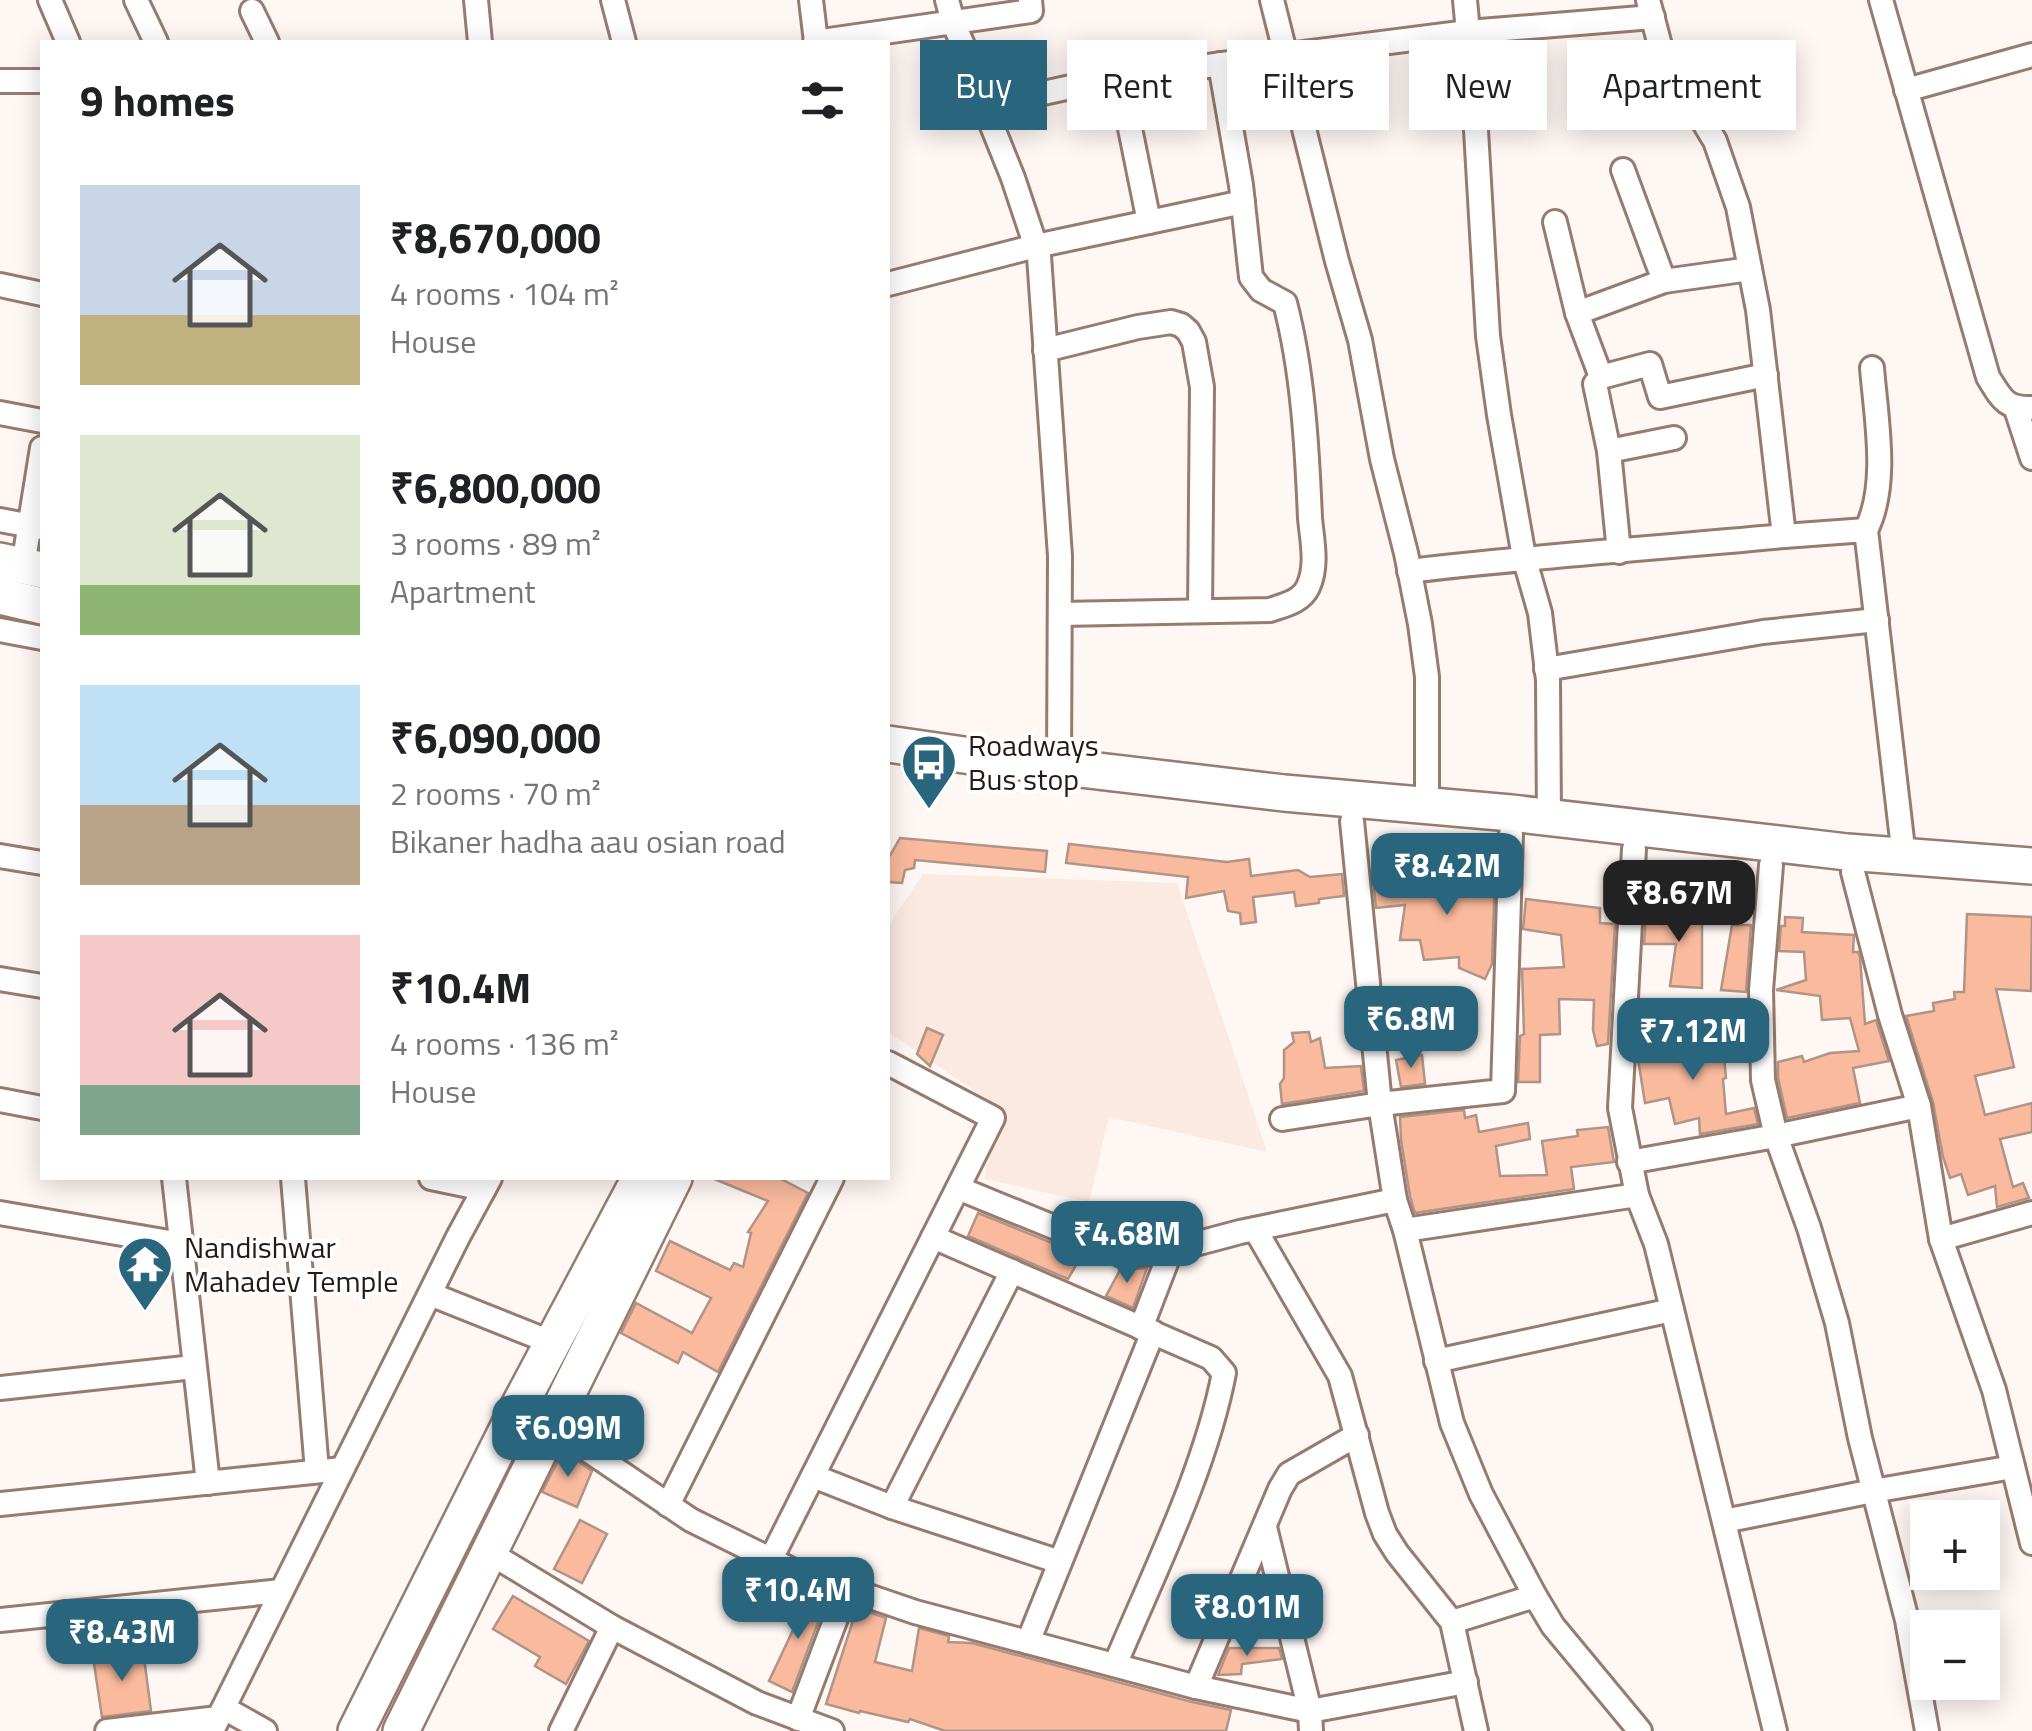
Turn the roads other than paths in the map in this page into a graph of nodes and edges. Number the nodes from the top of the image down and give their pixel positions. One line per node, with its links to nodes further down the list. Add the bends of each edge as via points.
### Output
1 (50, 0): 14 (street)
2 (136, 0): 15 (street)
3 (476, 0): 17 (street)
4 (613, 0): 18 (street)
5 (811, 0): 19 (street)
6 (1030, 0): 12 (street, via 1031,11)
7 (1272, 0): 22 (street)
8 (1465, 0): 13 (street)
9 (1881, 0): 30 (street)
10 (1651, 9): 13 (street); 39 (street, via 1662,53 1715,141 1738,206)
11 (252, 11): 16 (street)
12 (950, 11): 20 (street); 21 (street)
13 (1468, 32): 23 (street); 61 (street, via 1488,336)
14 (67, 40)
15 (155, 40)
16 (265, 40)
17 (480, 40)
18 (623, 40)
19 (815, 40)
20 (824, 40)
21 (962, 40)
22 (1283, 40)
23 (1389, 42)
24 (2032, 55): 30 (street)
25 (1227, 63): 26 (street)
26 (1220, 64): 27 (street); 35 (street)
27 (1207, 66)
28 (0, 81): 29 (street)
29 (40, 81)
30 (1906, 90): 49 (street, via 1988,377 2002,399)
31 (994, 130): 38 (street)
32 (1130, 130): 36 (street)
33 (1305, 130): 63 (street)
34 (1623, 170): 40 (street)
35 (1242, 202): 36 (street); 66 (street, via 1250,277 1285,302 1292,331 1314,564 1298,600 1270,610)
36 (1149, 222): 38 (street)
37 (1556, 222): 44 (street)
38 (1036, 246): 41 (street); 45 (street)
39 (1750, 269): 40 (street); 47 (street)
40 (1664, 281): 44 (street)
41 (890, 283)
42 (0, 285): 43 (street)
43 (40, 294)
44 (1577, 312): 48 (street)
45 (1045, 350): 66 (street, via 1171,322 1188,331 1202,387); 67 (street)
46 (1872, 368): 58 (street, via 1879,469)
47 (1766, 375): 48 (street, via 1660,397 1650,364); 59 (street)
48 (1601, 377): 53 (street, via 1595,384)
49 (2024, 408): 54 (street)
50 (0, 413): 51 (street)
51 (40, 421)
52 (1674, 438): 53 (street)
53 (1609, 451): 60 (street)
54 (2032, 458)
55 (40, 474): 57 (street)
56 (0, 520): 57 (street)
57 (36, 527): 62 (street)
58 (1866, 530): 59 (street); 68 (street)
59 (1784, 536): 60 (street)
60 (1619, 552): 61 (street)
61 (1524, 557): 63 (street); 71 (street)
62 (22, 566)
63 (1410, 571): 75 (street, via 1427,677)
64 (0, 596): 65 (main road)
65 (40, 606)
66 (1200, 611): 67 (street)
67 (1060, 614): 74 (street)
68 (1877, 620): 71 (street); 81 (street)
69 (0, 630): 70 (street)
70 (40, 638)
71 (1546, 669): 76 (street)
72 (890, 749): 74 (main road)
73 (890, 750): 77 (main road, via 1018,784)
74 (1059, 766): 75 (main road)
75 (1427, 806): 76 (main road)
76 (1550, 818): 81 (main road)
77 (1352, 821): 78 (main road); 91 (street)
78 (1511, 834): 79 (main road); 91 (street, via 1503,1091)
79 (1634, 849): 83 (main road); 96 (street, via 1620,1108)
80 (0, 856): 82 (street)
81 (1904, 857): 84 (main road)
82 (40, 863)
83 (1772, 865): 85 (main road); 95 (street, via 1761,990 1763,1080)
84 (2032, 866)
85 (1852, 872): 86 (main road); 92 (street)
86 (2032, 888)
87 (0, 978): 88 (street)
88 (40, 986)
89 (890, 1067): 104 (street, via 994,1118)
90 (0, 1100): 93 (street)
91 (1380, 1104): 94 (street); 106 (street)
92 (1919, 1106): 95 (street); 112 (street)
93 (40, 1108)
94 (1282, 1119)
95 (1776, 1136): 96 (street); 130 (street, via 1837,1323)
96 (1629, 1162): 105 (street)
97 (174, 1180): 113 (street)
98 (292, 1180): 127 (street)
99 (454, 1180): 103 (street)
100 (639, 1180): 119 (main road)
101 (673, 1180): 123 (main road)
102 (831, 1180): 132 (street)
103 (487, 1183): 116 (street)
104 (958, 1188): 111 (street); 114 (street, via 1122,1254)
105 (1638, 1196): 110 (street); 117 (street)
106 (1394, 1200): 109 (street); 110 (street)
107 (0, 1213): 113 (street)
108 (2032, 1213): 112 (street)
109 (1255, 1229): 114 (street); 124 (street, via 1340,1376)
110 (1406, 1230): 120 (street)
111 (934, 1237): 115 (street); 128 (street)
112 (1942, 1239): 125 (street)
113 (181, 1244): 121 (street)
114 (1172, 1250): 118 (street)
115 (1012, 1271): 118 (street); 133 (street)
116 (430, 1294): 119 (street); 126 (street)
117 (1672, 1310): 120 (street); 134 (street)
118 (1147, 1330): 139 (street); 147 (street, via 1211,1358 1224,1372 1200,1461)
119 (554, 1344): 155 (main road)
120 (1436, 1361): 142 (street, via 1474,1476)
121 (194, 1367): 122 (street); 129 (street)
122 (0, 1388)
123 (552, 1426): 132 (street); 137 (main road)
124 (1357, 1435): 135 (street, via 1289,1474); 144 (street, via 1385,1534)
125 (2013, 1466): 130 (street); 136 (street)
126 (342, 1469): 127 (street); 141 (street)
127 (317, 1472): 129 (street)
128 (813, 1476): 133 (street); 138 (street)
129 (208, 1483): 131 (street)
130 (1873, 1491): 134 (street); 162 (street)
131 (0, 1504)
132 (668, 1505): 138 (street)
133 (892, 1507): 139 (street)
134 (1724, 1520): 161 (street)
135 (1265, 1527): 149 (street); 152 (street)
136 (2032, 1544)
137 (490, 1554): 145 (street); 156 (main road)
138 (771, 1559): 140 (street)
139 (1060, 1562): 146 (street)
140 (848, 1589): 146 (street); 150 (street)
141 (281, 1591): 143 (street); 151 (street)
142 (1535, 1596): 144 (street); 160 (street)
143 (0, 1620)
144 (1452, 1622): 148 (street)
145 (612, 1627): 150 (street, via 757,1704); 157 (street)
146 (1028, 1642): 147 (street)
147 (1115, 1665): 149 (street)
148 (1466, 1682): 152 (street); 159 (street)
149 (1196, 1687): 152 (street)
150 (798, 1718): 158 (street)
151 (218, 1719): 153 (street); 154 (street)
152 (1310, 1721)
153 (106, 1731)
154 (266, 1731)
155 (356, 1731)
156 (401, 1731)
157 (561, 1731)
158 (832, 1731)
159 (1476, 1731)
160 (1640, 1731)
161 (1775, 1731)
162 (1927, 1731)

